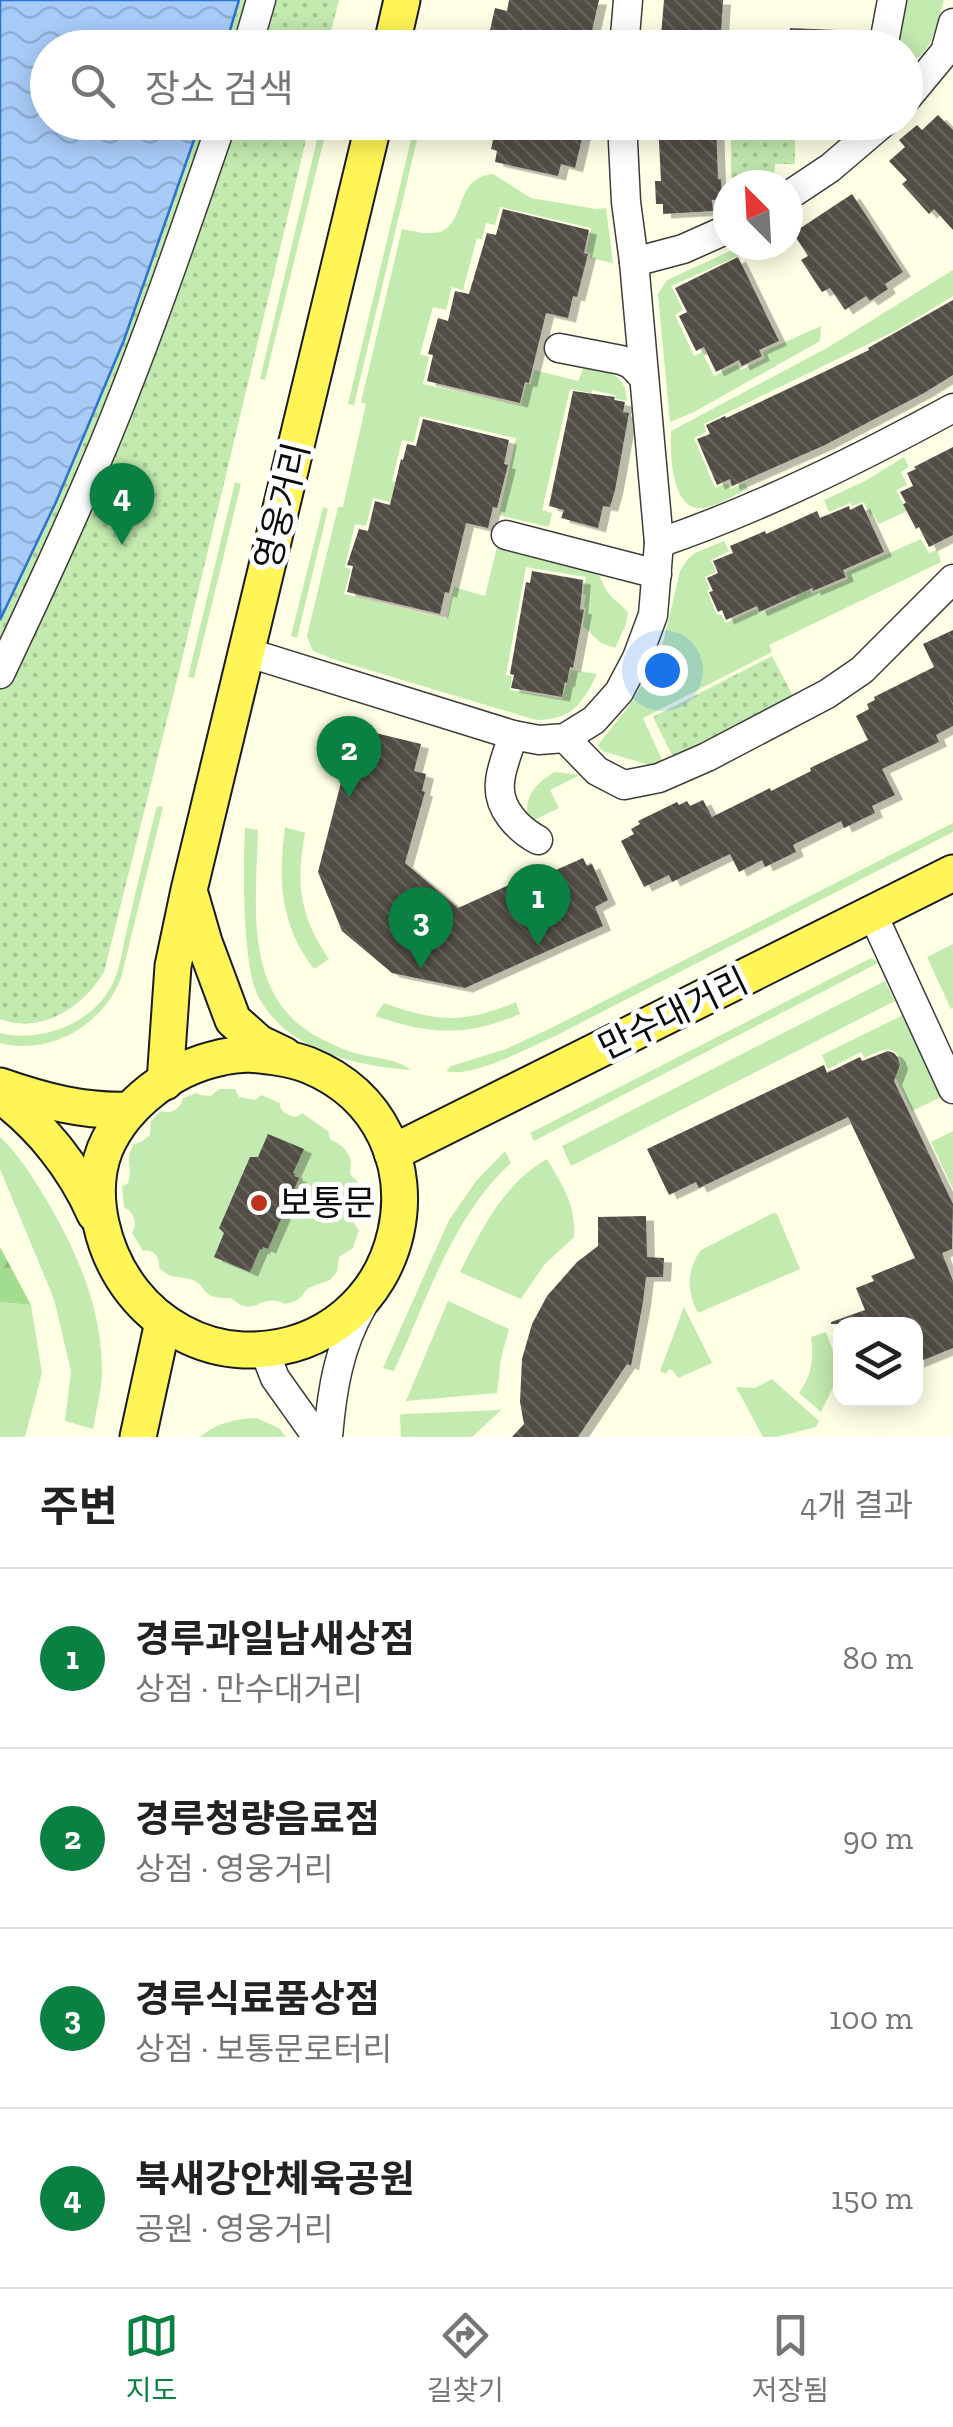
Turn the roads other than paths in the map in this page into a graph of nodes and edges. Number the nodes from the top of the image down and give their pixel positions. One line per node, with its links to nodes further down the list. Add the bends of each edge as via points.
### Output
1 (262, 0): 6 (street)
2 (402, 0): 7 (main road)
3 (628, 0): 8 (street)
4 (892, 0): 9 (street)
5 (953, 23): 10 (street)
6 (253, 30)
7 (396, 30)
8 (626, 30)
9 (886, 30)
10 (949, 54): 11 (street)
11 (923, 81)
12 (216, 140): 27 (street, via 114,422)
13 (370, 140): 26 (main road, 영웅거리)
14 (623, 140): 18 (street)
15 (863, 140): 16 (street)
16 (803, 186)
17 (713, 236): 18 (street)
18 (634, 262): 20 (street)
19 (559, 348): 20 (street, via 621,360)
20 (644, 378): 23 (street)
21 (953, 408): 23 (street, via 717,523)
22 (506, 536): 24 (street)
23 (659, 543): 24 (street)
24 (657, 574): 29 (street, via 652,615 619,692)
25 (953, 578): 29 (street, via 862,670 828,694 659,778 624,785 597,771)
26 (246, 652): 28 (street); 32 (main road, 영웅거리)
27 (0, 674)
28 (513, 735): 29 (street); 30 (street, via 499,786 507,812)
29 (566, 738)
30 (538, 840)
31 (953, 873): 33 (main road, 만수대거리)
32 (189, 890): 34 (main road, via 233,1020 259,1043); 35 (main road, 영웅거리, via 173,966)
33 (872, 915): 37 (street); 40 (main road, 만수대거리)
34 (308, 1065): 35 (main road, via 249,1054 191,1067); 40 (main road, via 359,1100)
35 (165, 1082): 39 (main road)
36 (0, 1086): 39 (main road, via 58,1105)
37 (953, 1089)
38 (0, 1095): 41 (main road, via 60,1154)
39 (130, 1110): 41 (main road, via 98,1166)
40 (392, 1153): 42 (main road, via 400,1216)
41 (104, 1232): 43 (main road, via 127,1284)
42 (380, 1276): 44 (main road, via 331,1328); 47 (street, via 348,1330)
43 (163, 1322): 44 (main road, via 194,1340); 45 (main road)
44 (264, 1350): 46 (street)
45 (138, 1437)
46 (316, 1437)
47 (328, 1437)

